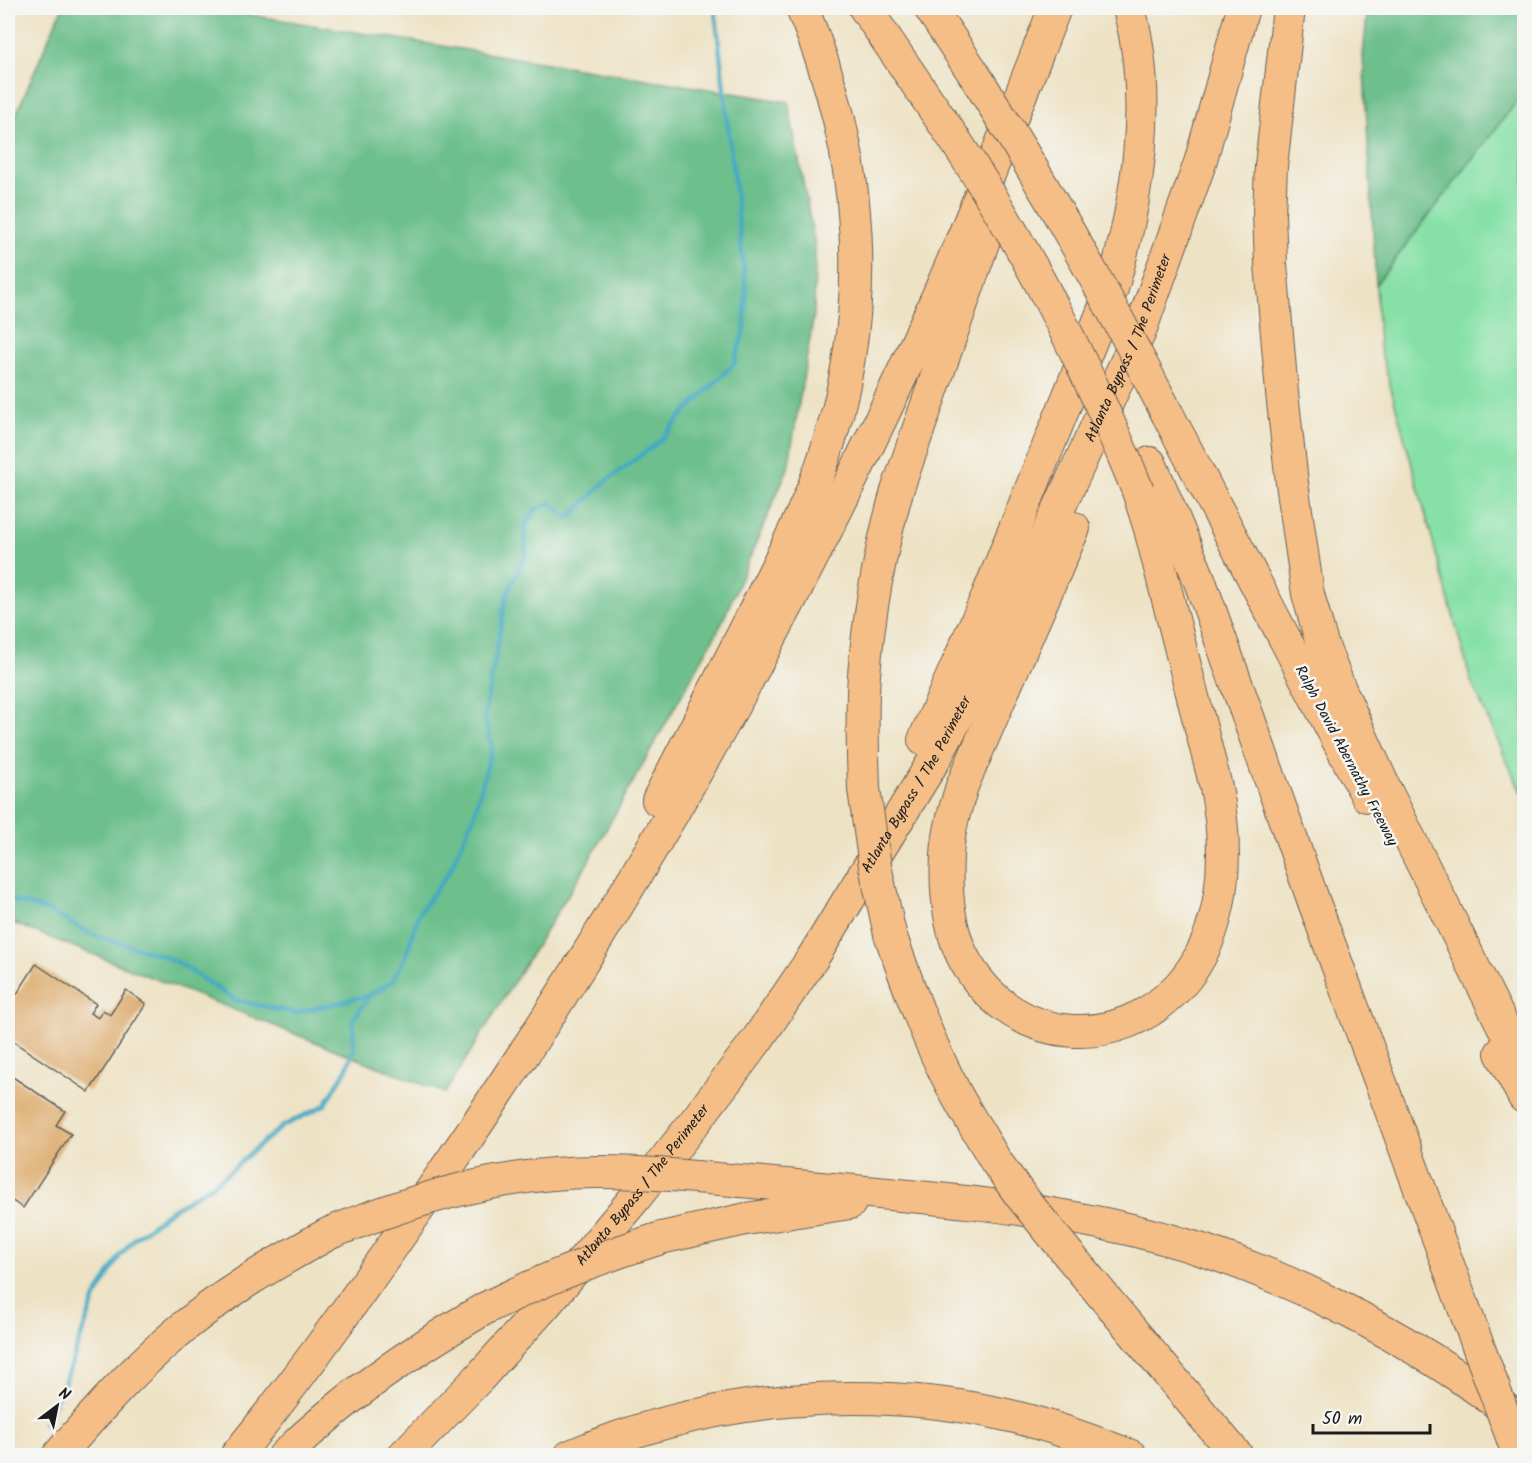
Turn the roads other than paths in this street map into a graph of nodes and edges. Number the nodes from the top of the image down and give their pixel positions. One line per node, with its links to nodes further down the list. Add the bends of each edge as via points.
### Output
1 (802, 8): 14 (highway, via 837,113 848,161 857,237 854,333 840,407 824,460 791,538)
2 (865, 8): 9 (highway)
3 (889, 8): 9 (highway)
4 (930, 8): 16 (highway, Ralph David Abernathy Freeway, bridge, via 1066,225 1120,322)
5 (1055, 8): 10 (highway)
6 (1129, 8): 13 (highway, via 1139,72 1140,138 1131,212 1112,289 988,595)
7 (1243, 8): 11 (highway, Atlanta Bypass / The Perimeter, via 1200,163)
8 (1288, 8): 15 (highway, via 1271,165 1270,264 1281,393 1308,594 1322,644 1348,708)
9 (957, 125): 12 (highway, via 1014,198 1049,261 1114,384)
10 (989, 177): 14 (highway, via 896,389 793,596 668,823); 25 (highway, bridge, via 985,237 897,490 868,624 864,789 875,867 890,934 912,997 955,1093 995,1160 1069,1255)
11 (1139, 334): 12 (highway, via 1085,502 962,786 947,857 954,932 975,978 1020,1017 1050,1029 1093,1030 1122,1024 1148,1012 1171,994 1200,955 1222,884 1223,828 1216,787 1150,529); 13 (highway, Atlanta Bypass / The Perimeter, via 986,664 936,758)
12 (1144, 477): 26 (highway, bridge, via 1198,576)
13 (863, 878): 22 (highway, Atlanta Bypass / The Perimeter, via 757,1040 635,1198 501,1353)
14 (533, 1040): 20 (highway, via 341,1319)
15 (1524, 1068)
16 (1524, 1097)
17 (953, 1201): 18 (highway, via 1092,1221 1226,1258 1286,1282 1393,1336 1460,1376); 19 (highway, bridge, via 741,1180 603,1172 534,1176 421,1199 330,1233 209,1307 130,1376); 21 (highway, bridge, via 845,1204 746,1219 661,1238 591,1262 484,1309 423,1345 322,1421)
18 (1524, 1423)
19 (58, 1455)
20 (236, 1455)
21 (284, 1455)
22 (403, 1455)
23 (570, 1455): 24 (highway, via 706,1413 780,1402 853,1398 934,1404 1014,1417)
24 (1131, 1455)
25 (1237, 1455)
26 (1519, 1455)

